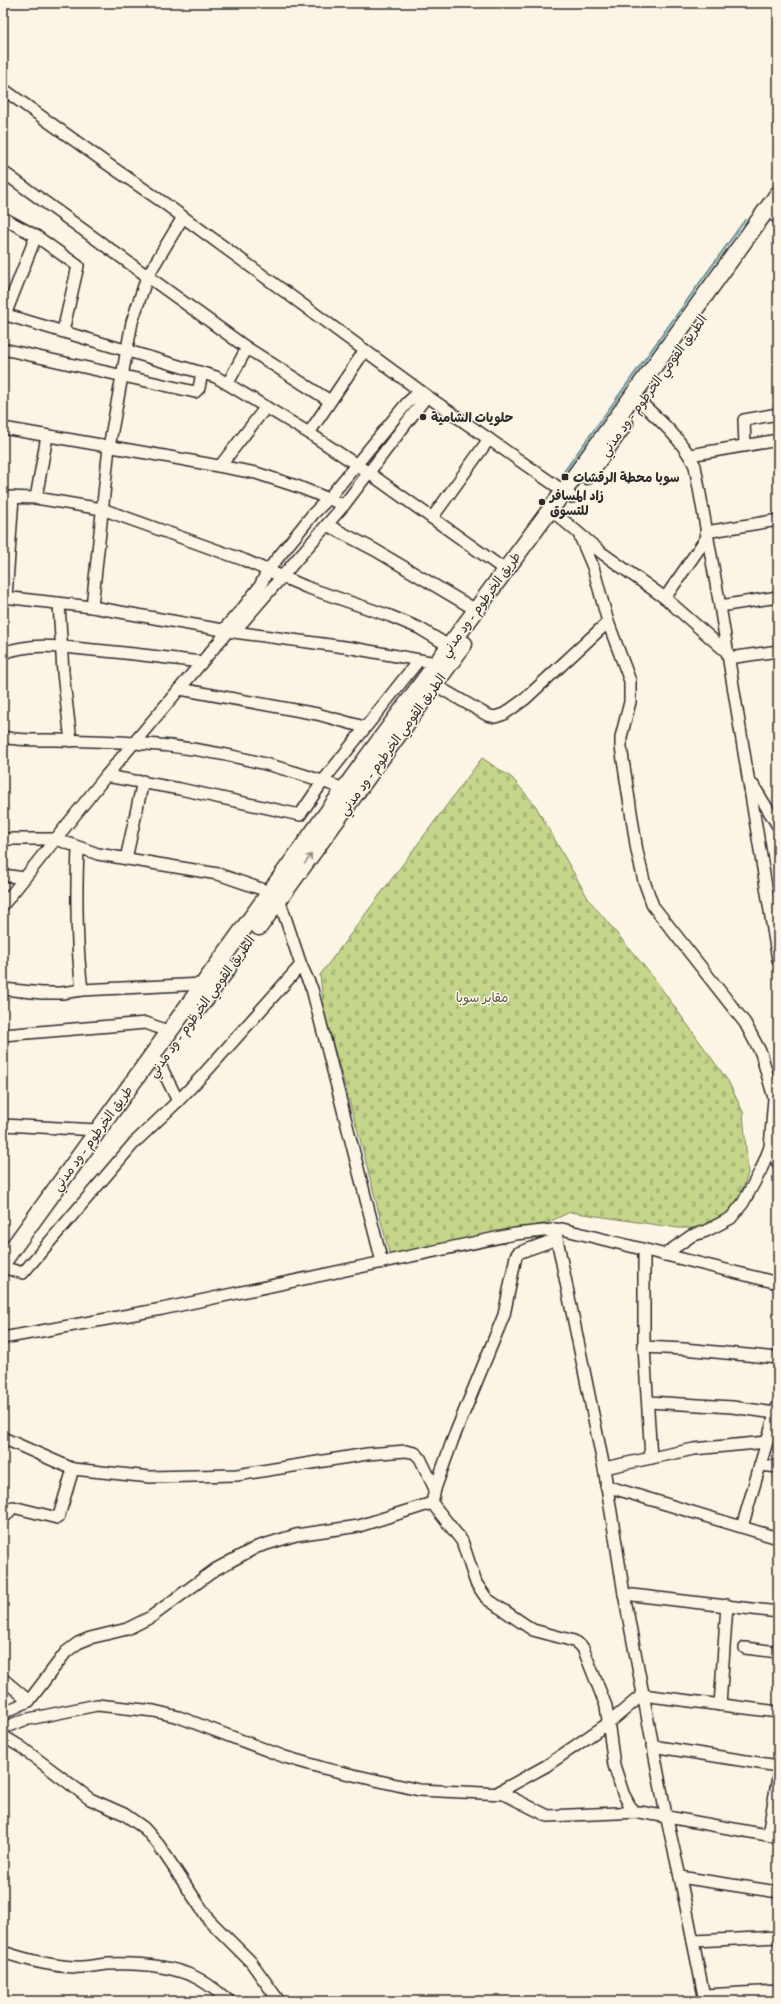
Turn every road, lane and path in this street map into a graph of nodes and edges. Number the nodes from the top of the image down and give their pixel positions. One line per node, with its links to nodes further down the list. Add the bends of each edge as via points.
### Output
1 (3, 89): 5 (street)
2 (3, 172): 8 (street)
3 (778, 194): 34 (highway, الطريق القومي الخرطوم - ود مدني)
4 (777, 215): 20 (highway, الطريق القومي الخرطوم - ود مدني)
5 (182, 217): 8 (street); 13 (street)
6 (3, 218): 7 (street)
7 (36, 236): 9 (street); 10 (street, via 78,266)
8 (147, 277): 11 (street); 14 (street, via 132,322)
9 (4, 314): 10 (street)
10 (63, 332): 14 (street)
11 (247, 348): 17 (street); 19 (street)
12 (3, 349): 16 (street)
13 (365, 350): 18 (street); 19 (street)
14 (126, 351): 15 (street); 16 (street)
15 (202, 373): 16 (street, via 199,388 195,392); 17 (street)
16 (121, 376): 29 (street)
17 (228, 383): 21 (street)
18 (423, 393): 26 (street); 31 (street, via 407,403 370,445); 33 (street)
19 (330, 401): 24 (street)
20 (640, 402): 30 (street); 34 (highway, الطريق القومي الخرطوم - ود مدني)
21 (266, 407): 24 (street); 32 (street)
22 (778, 414): 28 (street, via 744,420)
23 (3, 428): 25 (street)
24 (309, 433): 31 (street)
25 (47, 436): 29 (street); 36 (street)
26 (489, 439): 34 (street); 41 (street)
27 (778, 440): 28 (street)
28 (745, 446): 30 (street)
29 (109, 447): 32 (street); 39 (street)
30 (690, 455): 45 (street, via 698,480)
31 (357, 465): 33 (street); 37 (street)
32 (220, 466): 37 (street, via 256,473)
33 (369, 473): 38 (street); 41 (street)
34 (568, 494): 40 (highway, الطريق القومي الخرطوم - ود مدني)
35 (8, 497): 36 (street); 49 (street)
36 (36, 498): 39 (street)
37 (328, 499): 38 (street); 46 (street)
38 (344, 505): 43 (street)
39 (102, 509): 46 (street); 54 (street)
40 (554, 512): 44 (street); 47 (highway, طريق الخرطوم - ود مدني); 66 (highway, الطريق القومي الخرطوم - ود مدني)
41 (432, 518): 47 (street)
42 (778, 520): 45 (street)
43 (327, 525): 48 (street); 55 (street, via 375,550)
44 (579, 534): 51 (street); 56 (street, via 593,567)
45 (706, 534): 51 (street); 53 (street)
46 (268, 570): 48 (street); 57 (street, via 260,586)
47 (505, 570): 55 (highway, طريق الخرطوم - ود مدني)
48 (281, 577): 57 (street); 58 (street, via 390,616 419,628)
49 (4, 597): 52 (street)
50 (778, 597): 53 (street)
51 (665, 598): 62 (street)
52 (59, 604): 54 (street); 59 (street)
53 (720, 606): 62 (street)
54 (92, 607): 57 (street)
55 (476, 610): 58 (highway, طريق الخرطوم - ود مدني)
56 (608, 622): 66 (street, via 539,688 504,714 495,717 487,715); 99 (street, via 627,672 631,691 621,747 644,881 653,906 745,1023 761,1053 774,1098)
57 (229, 630): 63 (street, via 352,648); 64 (street)
58 (449, 646): 65 (highway, طريق الخرطوم - ود مدني)
59 (62, 647): 61 (street, via 16,647); 64 (street); 72 (street)
60 (778, 651): 62 (street)
61 (3, 652)
62 (729, 656): 75 (street)
63 (418, 661): 65 (street); 68 (street)
64 (202, 662): 67 (street)
65 (436, 663): 69 (highway, طريق الخرطوم - ود مدني)
66 (435, 685): 86 (highway, الطريق القومي الخرطوم - ود مدني, one-way to 66)
67 (180, 689): 70 (street, via 317,714); 73 (street)
68 (382, 706): 69 (street); 70 (street)
69 (399, 714): 78 (highway, طريق الخرطوم - ود مدني)
70 (364, 727): 77 (street)
71 (3, 737): 72 (street)
72 (71, 741): 73 (street)
73 (133, 742): 74 (street); 77 (street, via 217,754)
74 (106, 776): 76 (street); 81 (street)
75 (749, 778): 79 (street); 88 (street)
76 (142, 781): 77 (street, via 300,815); 83 (street)
77 (323, 781): 78 (street)
78 (344, 789): 86 (highway, طريق الخرطوم - ود مدني)
79 (778, 826)
80 (3, 839): 81 (street)
81 (56, 839): 82 (street); 85 (street)
82 (78, 848): 83 (street); 92 (street, via 75,905)
83 (126, 858): 86 (street, via 218,874)
84 (3, 875): 85 (street)
85 (24, 878): 87 (street)
86 (275, 896): 89 (street); 90 (highway, طريق الخرطوم - ود مدني); 95 (highway, الطريق القومي الخرطوم - ود مدني)
87 (3, 905)
88 (778, 960)
89 (301, 965): 96 (street); 104 (street, via 312,989)
90 (203, 984): 92 (street); 93 (highway, طريق الخرطوم - ود مدني)
91 (3, 989): 92 (street, via 42,993)
92 (82, 990)
93 (170, 1032): 94 (street, via 146,1023); 98 (highway, طريق الخرطوم - ود مدني)
94 (3, 1035)
95 (159, 1063): 96 (street); 105 (highway, الطريق القومي الخرطوم - ود مدني)
96 (178, 1101): 105 (street, via 134,1143 23,1273)
97 (3, 1126): 98 (street)
98 (97, 1130): 105 (highway, طريق الخرطوم - ود مدني)
99 (770, 1147): 100 (street); 103 (street, via 758,1177 743,1203 730,1218 691,1236)
100 (778, 1163)
101 (556, 1234): 102 (street); 104 (street, via 515,1234); 117 (street); 120 (street, via 516,1256 504,1315)
102 (644, 1250): 103 (street); 108 (street)
103 (664, 1255): 106 (street)
104 (382, 1262): 107 (street, via 162,1309)
105 (5, 1267)
106 (778, 1283)
107 (3, 1338)
108 (644, 1347): 109 (street); 110 (street)
109 (778, 1358)
110 (648, 1402): 111 (street); 114 (street)
111 (777, 1409): 113 (street)
112 (3, 1438): 118 (street)
113 (767, 1442): 114 (street, via 694,1449); 115 (street)
114 (651, 1458): 117 (street)
115 (760, 1465): 116 (street); 123 (street)
116 (778, 1466)
117 (604, 1468): 119 (street)
118 (73, 1469): 120 (street, via 150,1477 237,1475 367,1454 406,1451 415,1453 420,1458); 122 (street, via 57,1518 13,1507)
119 (606, 1486): 123 (street); 125 (street)
120 (435, 1489): 121 (street)
121 (432, 1503): 132 (street, via 359,1526 296,1535 257,1547 216,1569 146,1620 127,1629 78,1643 66,1652); 136 (street, via 462,1541 476,1583 486,1599 533,1630 574,1641 583,1648)
122 (3, 1518)
123 (742, 1527): 124 (street)
124 (778, 1538)
125 (624, 1594): 126 (street); 131 (street)
126 (727, 1605): 127 (street); 133 (street)
127 (778, 1612)
128 (745, 1648): 129 (street)
129 (778, 1652)
130 (3, 1679): 132 (street)
131 (642, 1695): 133 (street); 136 (street); 139 (street)
132 (29, 1701): 135 (street)
133 (720, 1705): 134 (street)
134 (778, 1712)
135 (3, 1714)
136 (610, 1722): 142 (street, via 546,1766); 143 (street, via 616,1771)
137 (3, 1728): 142 (street, via 53,1713 109,1705 179,1717 292,1759 418,1790)
138 (3, 1736): 154 (street, via 90,1799 124,1814 144,1828 158,1844 209,1920 251,1962)
139 (652, 1746): 140 (street); 144 (street)
140 (778, 1766)
141 (778, 1777): 145 (street)
142 (497, 1793): 143 (street, via 511,1797 548,1816)
143 (633, 1812): 144 (street)
144 (666, 1815): 145 (street); 146 (street)
145 (773, 1836)
146 (680, 1877): 147 (street); 149 (street)
147 (778, 1892)
148 (778, 1937): 149 (street)
149 (693, 1941): 152 (street)
150 (3, 1952): 153 (street, via 30,1962 55,1966 134,1964 158,1968 194,1977)
151 (778, 1990): 152 (street)
152 (705, 1998)
153 (230, 2001)
154 (279, 2001)

